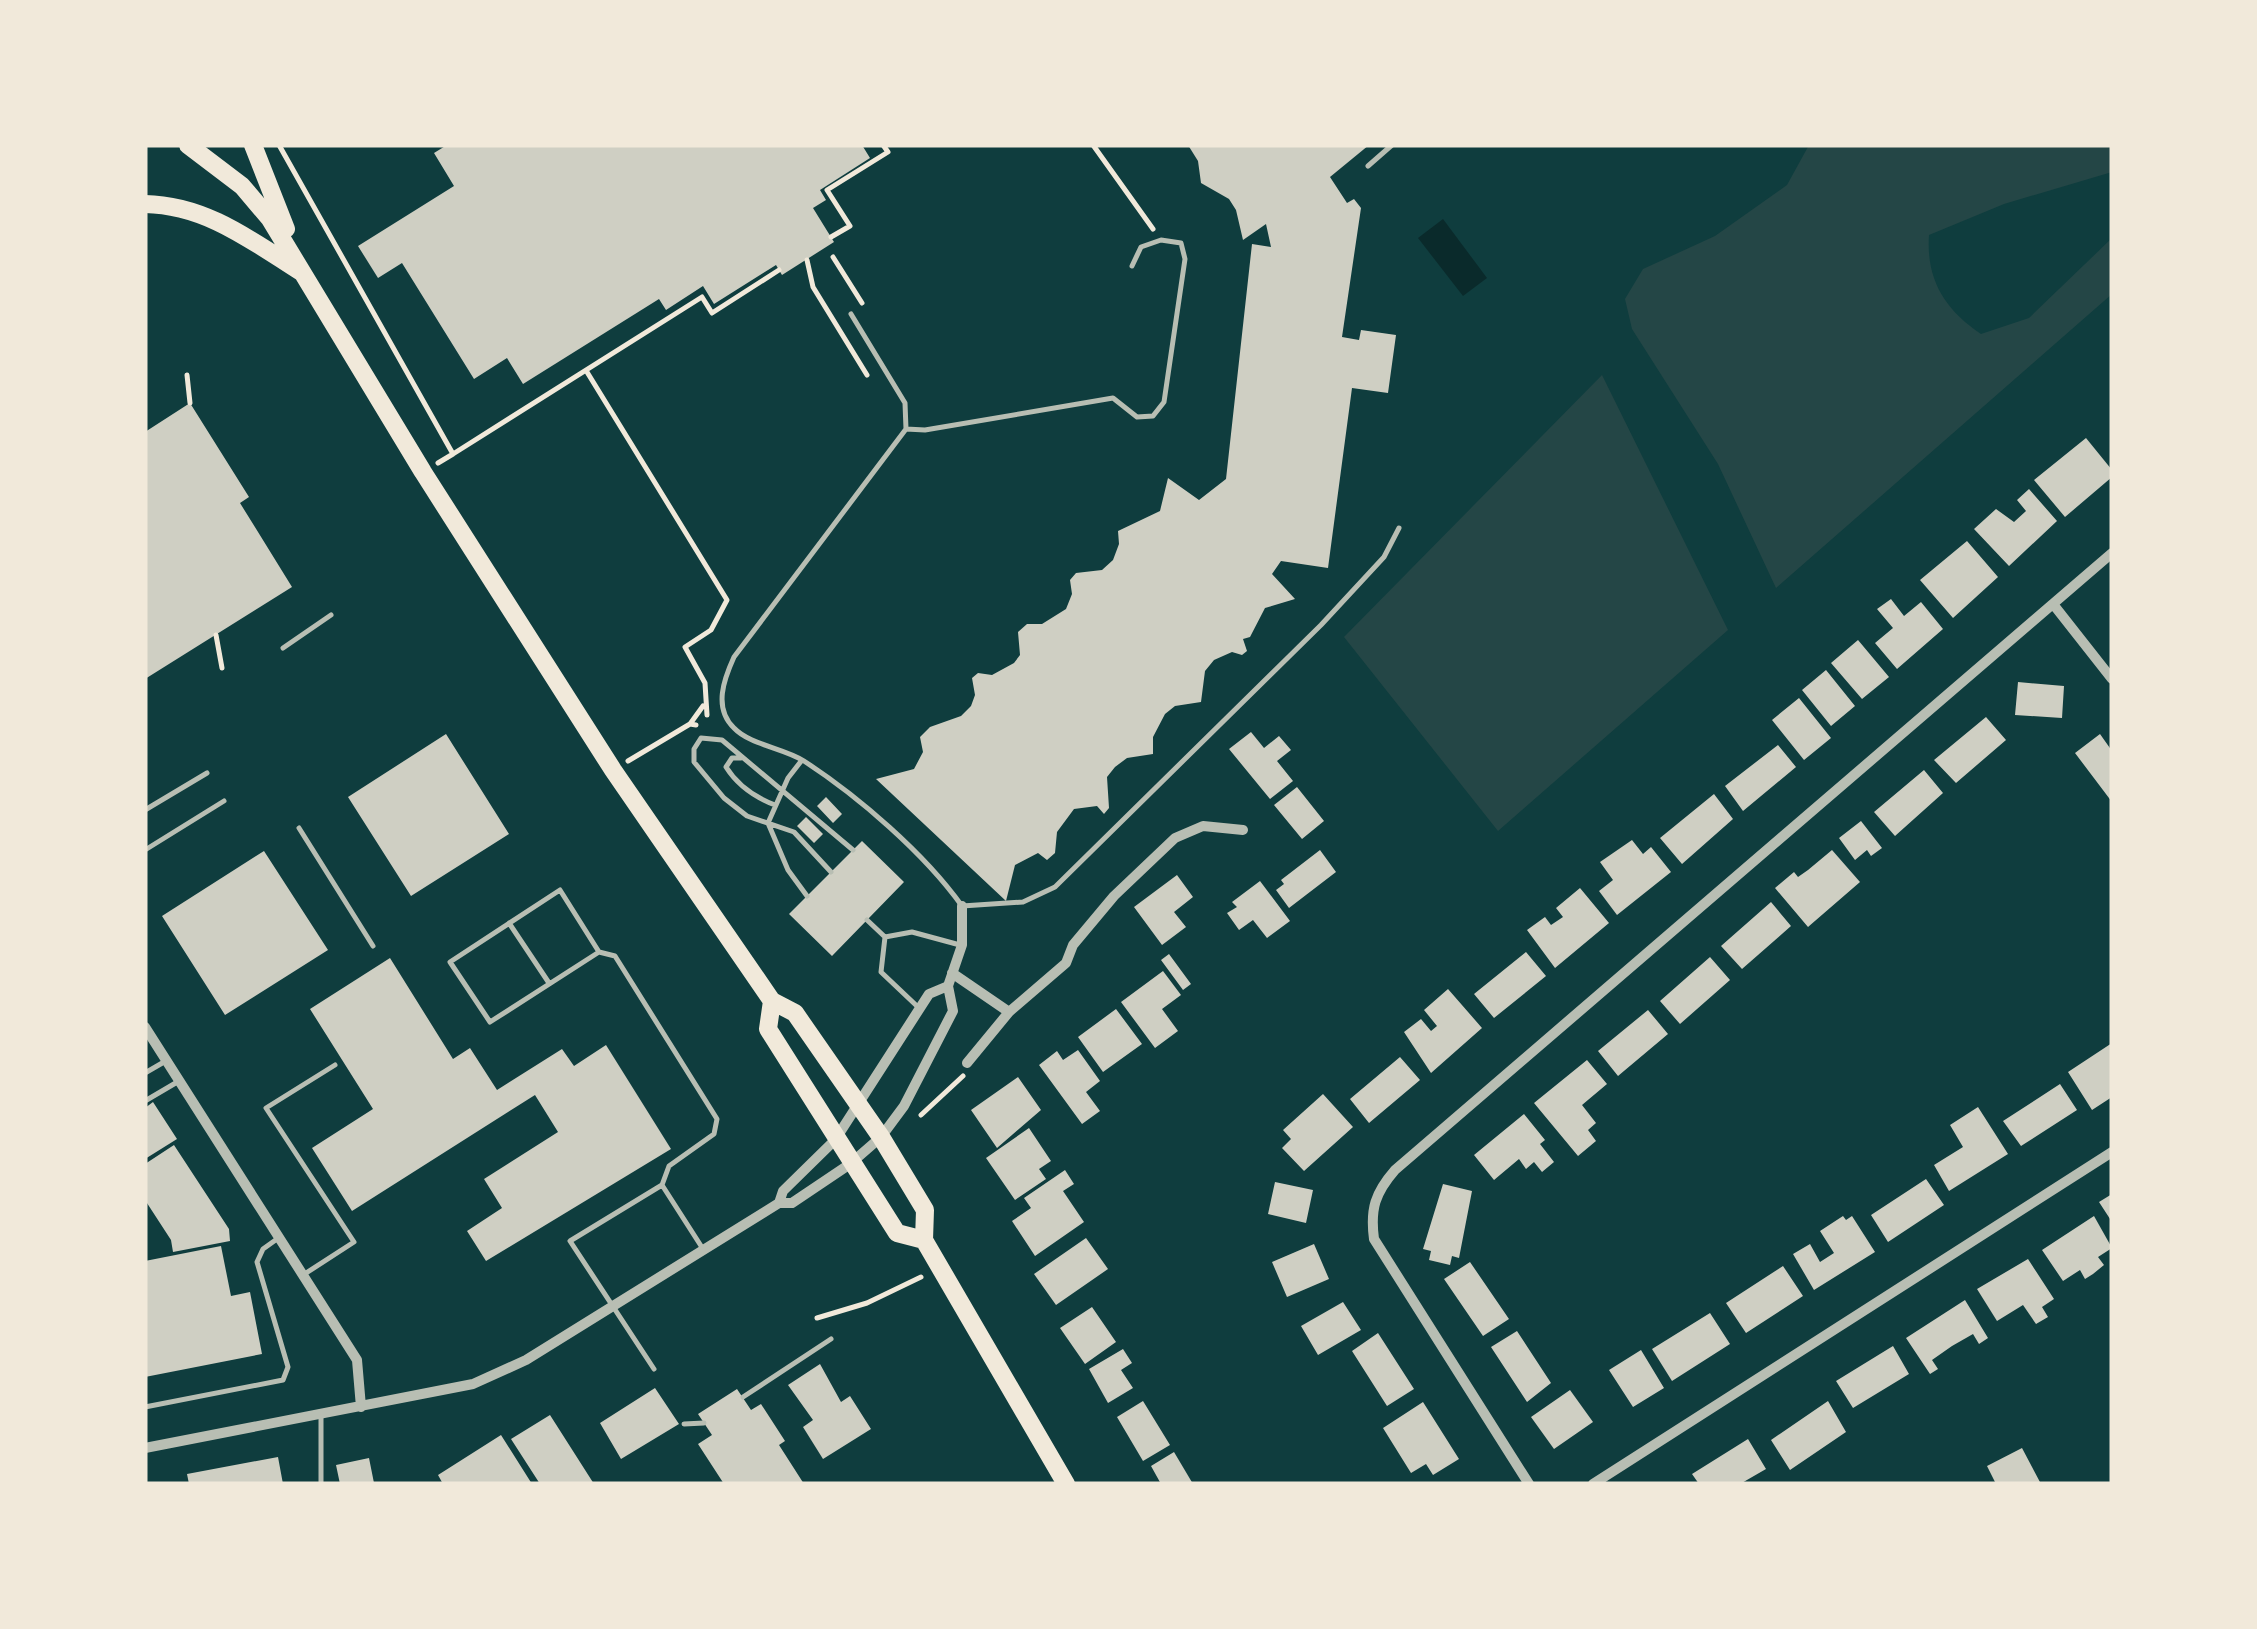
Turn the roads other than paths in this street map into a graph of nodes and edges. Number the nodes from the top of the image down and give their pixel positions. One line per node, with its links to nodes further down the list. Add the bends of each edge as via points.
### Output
1 (188, 145): 7 (highway, via 242,186)
2 (253, 145): 7 (highway)
3 (1392, 145): 4 (lane)
4 (1368, 166)
5 (145, 204): 7 (highway, via 187,208 234,228)
6 (1132, 266): 9 (lane, via 1141,248 1160,240 1181,243 1185,259 1164,402 1153,416 1138,417 1114,398)
7 (306, 275): 40 (highway, via 613,770)
8 (851, 314): 9 (lane, via 905,403)
9 (906, 429): 17 (lane, via 723,680 722,702 736,731)
10 (1399, 528): 30 (lane, via 1384,557 1320,625 1055,887 1023,902)
11 (2112, 553): 12 (street)
12 (2054, 604): 15 (street); 73 (street, via 1379,1189 1371,1213 1374,1239)
13 (331, 615): 14 (lane)
14 (283, 648)
15 (2112, 679)
16 (744, 758): 19 (lane); 21 (lane, via 726,766 734,779); 23 (lane, via 714,736 694,748 694,762 724,798)
17 (802, 760): 19 (lane); 30 (lane, via 915,852)
18 (206, 772): 22 (lane)
19 (782, 790): 21 (lane); 27 (lane)
20 (224, 801): 26 (lane)
21 (776, 805): 23 (lane)
22 (145, 810)
23 (768, 823): 28 (lane, via 794,832); 29 (lane)
24 (299, 828): 35 (lane)
25 (1243, 830): 42 (street, via 1203,826 1176,838 1114,896 1066,962)
26 (145, 850)
27 (853, 850)
28 (831, 872)
29 (807, 896)
30 (962, 906): 34 (street)
31 (867, 920): 33 (lane)
32 (509, 923): 36 (lane, via 560,890); 38 (lane); 38 (lane, via 450,962 490,1022)
33 (885, 937): 34 (lane, via 912,932); 41 (lane, via 880,972)
34 (962, 945): 37 (street)
35 (373, 946)
36 (599, 952): 38 (lane); 55 (lane, via 615,956 717,1118 714,1134 669,1166)
37 (952, 974): 39 (street); 42 (street)
38 (549, 984)
39 (948, 986): 41 (street, via 928,994); 51 (street, via 953,1011)
40 (772, 1002): 50 (highway, via 795,1013); 52 (highway, via 768,1029)
41 (919, 1008): 50 (street)
42 (1009, 1012): 45 (street)
43 (145, 1027): 44 (street)
44 (166, 1060): 47 (lane); 48 (street)
45 (967, 1063)
46 (335, 1065): 60 (lane, via 266,1108 354,1242)
47 (145, 1073)
48 (179, 1081): 49 (lane); 57 (street)
49 (145, 1102)
50 (856, 1104): 51 (highway); 52 (street)
51 (882, 1138): 54 (street); 58 (highway, via 926,1210)
52 (835, 1140): 54 (highway); 56 (street, via 783,1191)
53 (2112, 1152): 74 (street)
54 (850, 1164): 56 (street); 58 (highway, via 897,1233)
55 (662, 1185): 59 (lane); 61 (lane, via 570,1241)
56 (779, 1204): 59 (street)
57 (279, 1238): 60 (street); 65 (lane, via 257,1262 288,1367 283,1380)
58 (924, 1240): 72 (highway)
59 (703, 1250): 61 (street)
60 (303, 1275): 66 (street, via 357,1360)
61 (610, 1305): 63 (lane); 66 (street, via 526,1360 473,1384)
62 (831, 1339): 64 (lane)
63 (654, 1370)
64 (742, 1398)
65 (145, 1407)
66 (361, 1407): 67 (street)
67 (321, 1414): 70 (street); 71 (lane)
68 (704, 1422): 69 (lane)
69 (684, 1424)
70 (145, 1448)
71 (321, 1484)
72 (1066, 1484)
73 (1529, 1484)
74 (1593, 1484)

